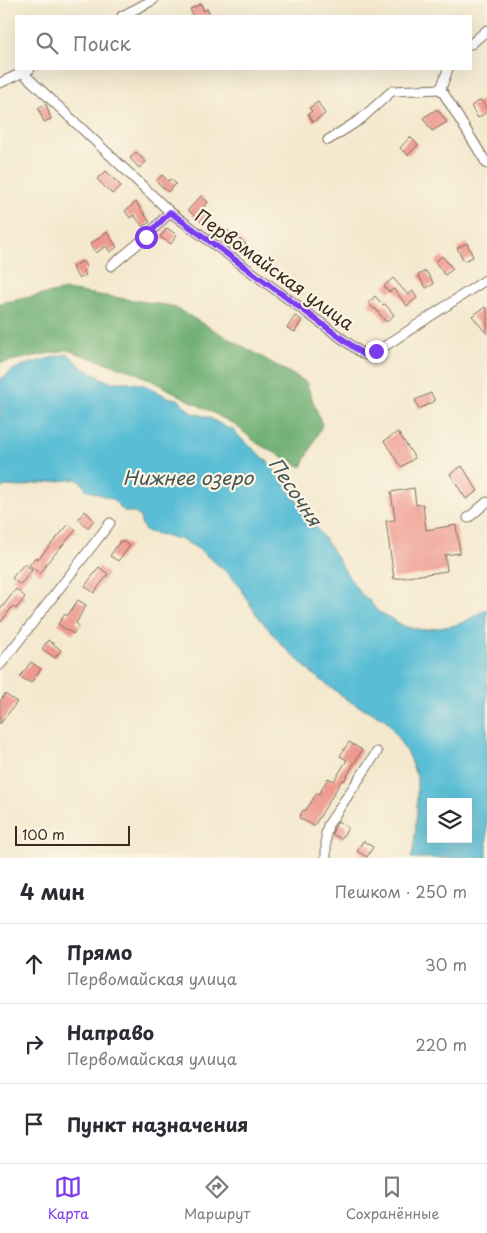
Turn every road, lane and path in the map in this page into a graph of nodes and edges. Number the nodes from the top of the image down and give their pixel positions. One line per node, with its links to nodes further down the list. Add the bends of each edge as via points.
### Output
1 (153, 0): 2 (street)
2 (124, 15)
3 (487, 30): 4 (street)
4 (472, 43)
5 (448, 70): 8 (street)
6 (27, 71): 7 (street); 11 (street, Первомайская улица)
7 (0, 83)
8 (441, 89): 9 (street, via 392,91 361,119); 10 (street)
9 (328, 140)
10 (487, 164)
11 (170, 212): 12 (street, Первомайская улица); 13 (street, Первомайская улица, via 370,356)
12 (111, 266)
13 (487, 278)
14 (487, 502): 15 (street)
15 (468, 518)
16 (110, 523): 17 (street)
17 (0, 665)
18 (377, 752): 19 (street, via 328,825)
19 (326, 858)

